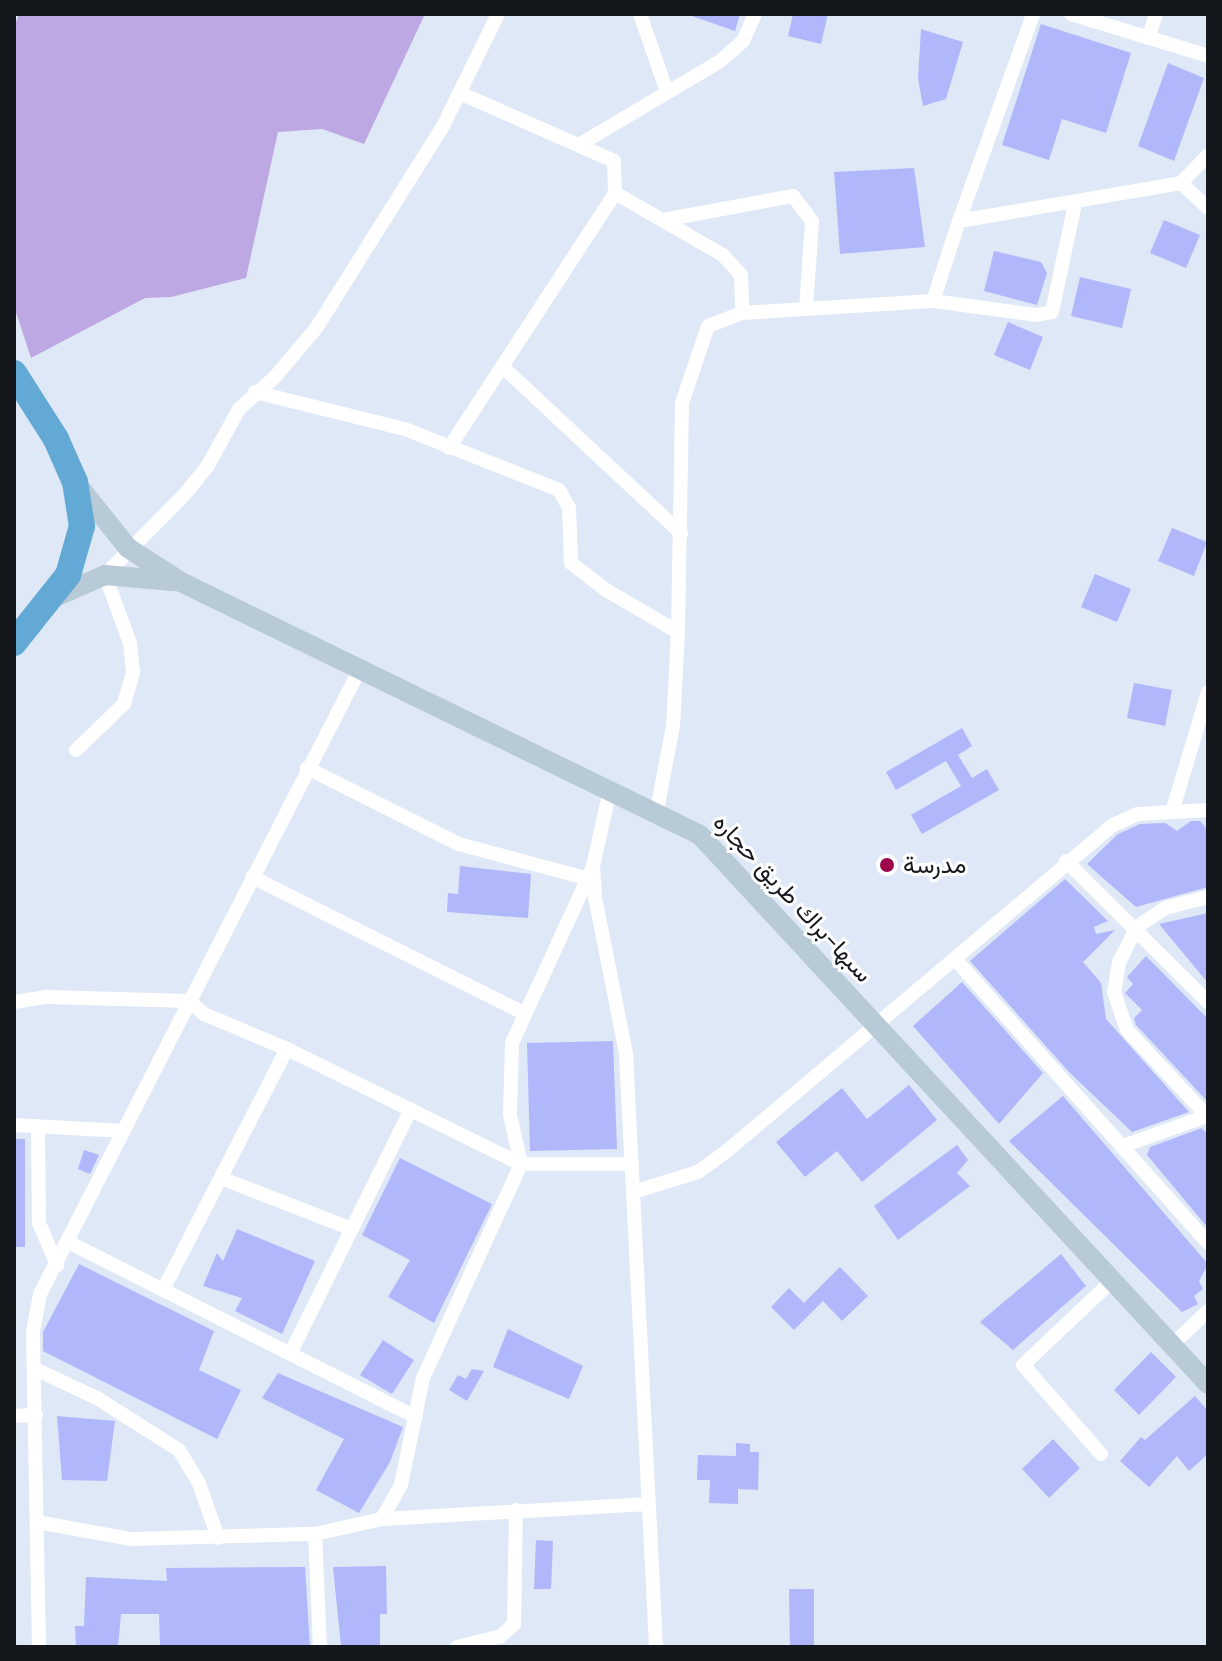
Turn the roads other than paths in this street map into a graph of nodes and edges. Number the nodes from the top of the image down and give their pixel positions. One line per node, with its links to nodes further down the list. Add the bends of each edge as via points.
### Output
1 (498, 14): 10 (street)
2 (640, 14): 9 (street)
3 (755, 14): 9 (street, via 743,41)
4 (1033, 14): 18 (street)
5 (1071, 14): 7 (street)
6 (1156, 14): 7 (street)
7 (1149, 36): 8 (street)
8 (1208, 56)
9 (667, 92): 11 (street)
10 (462, 94): 11 (street); 24 (street, via 387,223 317,327 275,377)
11 (582, 143): 14 (street, via 614,161)
12 (1208, 155): 13 (street)
13 (1181, 183): 15 (street); 16 (street)
14 (615, 193): 17 (street); 22 (street)
15 (1075, 204): 18 (street); 19 (street, via 1052,312 1037,315)
16 (1208, 208)
17 (663, 220): 20 (street, via 793,196 812,221); 21 (street, via 723,255 741,275)
18 (959, 221): 19 (street)
19 (933, 301): 20 (street)
20 (806, 309): 21 (street)
21 (742, 313): 28 (street, via 708,326 692,364 682,403)
22 (505, 369): 26 (street); 28 (street)
23 (14, 373): 25 (highway)
24 (255, 392): 26 (street, via 388,424); 29 (street, via 239,409 207,467)
25 (24, 399): 27 (highway)
26 (449, 448): 33 (street, via 518,469 559,490 569,508 567,549 578,572)
27 (75, 482): 29 (main road, سبها-براك طريق حجاره); 32 (highway, via 80,543)
28 (681, 533): 33 (street)
29 (128, 548): 30 (street); 31 (main road, سبها-براك طريق حجاره)
30 (105, 575): 31 (main road, سبها-براك طريق حجاره); 32 (main road); 37 (street, via 130,643 133,672 124,704)
31 (181, 582): 35 (main road, سبها-براك طريق حجاره)
32 (51, 600): 34 (highway)
33 (678, 632): 40 (street, via 673,726)
34 (17, 637)
35 (360, 669): 38 (street); 39 (main road, سبها-براك طريق حجاره)
36 (1208, 695): 41 (street)
37 (76, 750)
38 (307, 768): 44 (street, via 459,844); 45 (street)
39 (610, 790): 40 (main road, سبها-براك طريق حجاره); 44 (street)
40 (657, 810): 53 (main road, سبها-براك طريق حجاره, via 700,835 726,859)
41 (1172, 812): 42 (street); 43 (street, via 1125,818)
42 (1207, 812)
43 (1066, 861): 47 (street); 48 (street)
44 (590, 872): 52 (street); 62 (street, via 621,1012)
45 (252, 877): 50 (street); 52 (street)
46 (1208, 897): 47 (street, via 1165,908)
47 (1137, 927): 51 (street); 56 (street, via 1115,975 1119,1017)
48 (955, 959): 53 (street); 60 (street)
49 (17, 1000): 50 (street)
50 (189, 1001): 54 (street, via 204,1014); 59 (street)
51 (1208, 1002)
52 (524, 1013): 61 (street, via 512,1043 508,1084)
53 (876, 1026): 64 (street, via 698,1172); 69 (main road, سبها-براك طريق حجاره)
54 (287, 1049): 55 (street); 63 (street)
55 (411, 1109): 61 (street); 65 (street)
56 (1208, 1116): 60 (street)
57 (14, 1125): 58 (street)
58 (38, 1127): 59 (street); 68 (street, via 39,1223)
59 (124, 1131): 66 (street)
60 (1123, 1146): 67 (street)
61 (521, 1164): 62 (street); 78 (street, via 423,1378)
62 (632, 1164): 64 (street)
63 (221, 1178): 65 (street); 70 (street)
64 (633, 1192): 80 (street)
65 (349, 1228): 73 (street)
66 (70, 1243): 68 (street); 70 (street)
67 (1208, 1243)
68 (57, 1265): 74 (street, via 36,1305)
69 (1113, 1280): 72 (main road, سبها-براك طريق حجاره); 79 (street, via 1023,1365)
70 (163, 1290): 73 (street)
71 (1208, 1311): 72 (street)
72 (1172, 1345): 75 (main road, سبها-براك طريق حجاره)
73 (290, 1354): 78 (street)
74 (35, 1369): 76 (street); 85 (street, via 97,1398 179,1450 199,1483)
75 (1208, 1384)
76 (36, 1415): 77 (street); 83 (street)
77 (14, 1416)
78 (416, 1417): 82 (street, via 401,1485)
79 (1101, 1454)
80 (649, 1504): 81 (street); 89 (street)
81 (516, 1510): 82 (street); 88 (street, via 514,1624 501,1636)
82 (382, 1519): 84 (street)
83 (37, 1522): 85 (street, via 131,1539); 86 (street)
84 (315, 1534): 85 (street); 87 (street)
85 (218, 1538)
86 (39, 1647)
87 (320, 1647)
88 (457, 1647)
89 (656, 1647)

